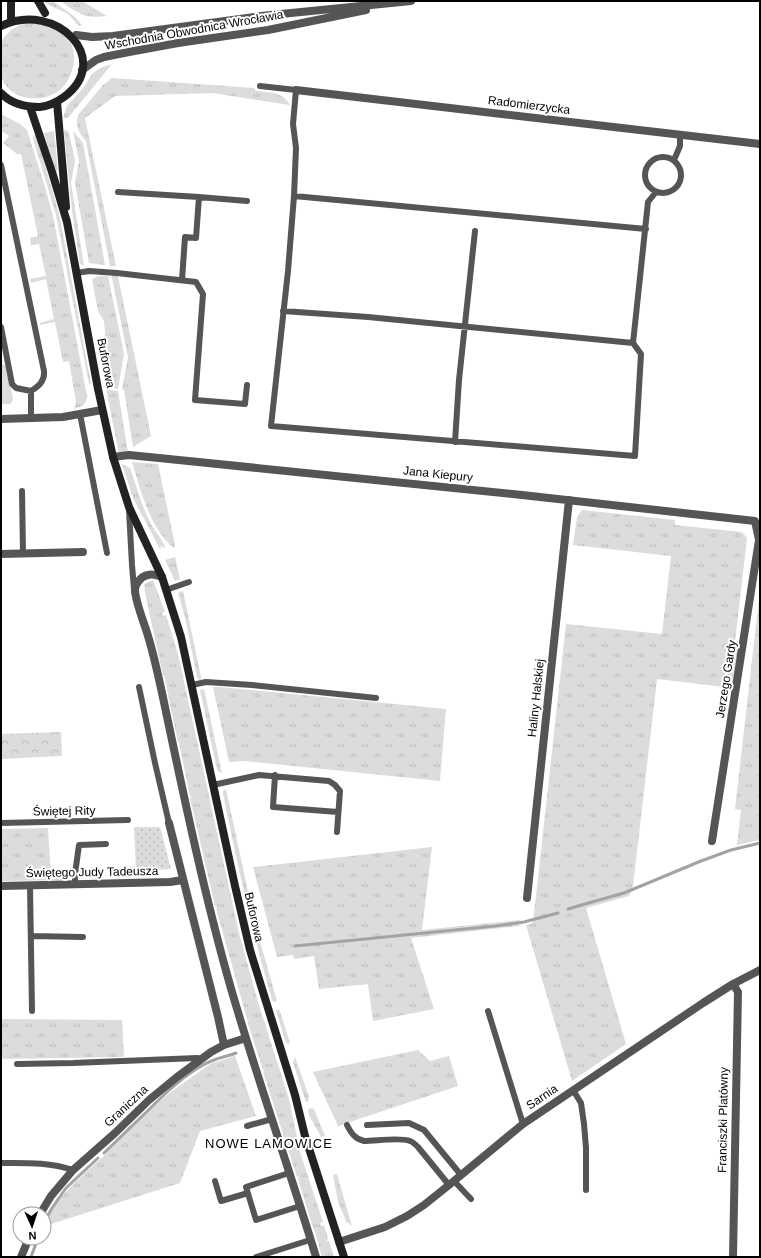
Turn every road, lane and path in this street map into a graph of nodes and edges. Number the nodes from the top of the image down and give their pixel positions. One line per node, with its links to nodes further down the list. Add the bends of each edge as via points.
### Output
1 (11, 1): 6 (main road)
2 (38, 1): 5 (main road)
3 (411, 1): 4 (street, Wschodnia Obwodnica Wrocławia)
4 (408, 2): 8 (street, Wschodnia Obwodnica Wrocławia, via 268,15 113,36); 9 (street, Wschodnia Obwodnica Wrocławia, via 268,30 104,57)
5 (51, 15): 6 (main road, via 34,12); 8 (main road, via 68,25)
6 (11, 18): 7 (main road)
7 (1, 26)
8 (76, 35): 9 (main road, via 83,58)
9 (82, 70): 13 (main road, via 69,93)
10 (260, 86): 11 (lane)
11 (296, 90): 15 (street, Radomierzycka); 21 (lane, via 293,124 296,148)
12 (1, 92): 14 (main road, via 16,103)
13 (57, 102): 14 (main road, via 44,107); 24 (main road, Buforowa)
14 (30, 107): 24 (main road, Buforowa)
15 (680, 135): 16 (street, Radomierzycka); 17 (lane, via 680,146)
16 (760, 144)
17 (674, 160): 20 (lane, via 682,175 678,186 668,192); 20 (lane, via 661,157 649,163 646,169 646,182)
18 (1, 165): 35 (lane, via 44,371 44,379)
19 (118, 192): 22 (lane)
20 (656, 192): 25 (lane, via 648,202)
21 (294, 196): 25 (lane); 29 (lane)
22 (199, 197): 23 (lane); 28 (lane, via 196,238 185,237)
23 (247, 201)
24 (67, 222): 27 (main road, Buforowa)
25 (646, 228): 32 (lane)
26 (475, 231): 30 (lane)
27 (76, 273): 28 (lane, via 117,272); 36 (main road, Buforowa)
28 (182, 280): 34 (lane, via 196,282 203,294 195,400 245,404)
29 (283, 311): 30 (lane); 40 (lane, via 271,426)
30 (464, 326): 32 (lane); 40 (lane)
31 (1, 327): 33 (lane)
32 (633, 343): 40 (lane, via 641,354 635,456)
33 (4, 362): 35 (lane, via 12,384 16,388)
34 (246, 385)
35 (31, 391): 38 (lane)
36 (102, 410): 37 (street); 41 (main road, Buforowa)
37 (80, 414): 38 (street); 47 (lane)
38 (31, 418): 39 (street)
39 (1, 419)
40 (455, 442)
41 (113, 457): 43 (street, Jana Kiepury, via 129,455); 44 (main road, Buforowa)
42 (22, 492): 49 (lane)
43 (569, 500): 45 (street, Jana Kiepury); 70 (street, Haliny Halskiej)
44 (129, 507): 50 (main road, Buforowa); 52 (lane, Buforowa)
45 (757, 522): 64 (street, Jerzego Gardy, via 759,540)
46 (83, 552): 49 (street)
47 (107, 553)
48 (1, 554): 49 (street)
49 (23, 554)
50 (162, 577): 52 (street, via 148,575 141,578); 53 (main road, Buforowa)
51 (189, 582): 53 (lane)
52 (134, 589): 77 (street, Buforowa, via 159,676 207,897)
53 (166, 590): 54 (main road, Buforowa, via 181,637)
54 (192, 685): 56 (lane, via 206,682 252,685); 58 (main road, Buforowa)
55 (139, 687): 62 (lane)
56 (376, 698)
57 (275, 775): 58 (lane, via 259,774); 59 (lane, via 329,780 340,791); 59 (lane, via 273,807)
58 (213, 785): 99 (main road, Buforowa, via 250,950)
59 (338, 812): 63 (lane)
60 (128, 820): 61 (lane, Świętej Rity)
61 (1, 823)
62 (169, 823): 66 (street)
63 (337, 832)
64 (712, 840)
65 (106, 844): 67 (lane, via 78,845)
66 (183, 880): 67 (street, Świętego Judy Tadeusza); 78 (street)
67 (75, 885): 69 (street, Świętego Judy Tadeusza)
68 (1, 886): 69 (street, Świętego Judy Tadeusza)
69 (30, 886): 71 (lane)
70 (527, 898)
71 (31, 936): 72 (lane); 75 (lane)
72 (83, 937)
73 (760, 970): 74 (street, Sarnia)
74 (733, 984): 81 (street, Sarnia); 105 (street, Franciszki Platówny, via 738,992)
75 (32, 1011)
76 (488, 1011): 83 (lane)
77 (246, 1038): 78 (street, Graniczna); 82 (street, Buforowa)
78 (224, 1045): 79 (street, Graniczna)
79 (201, 1060): 80 (lane, via 197,1058); 88 (street, Graniczna, via 149,1100)
80 (17, 1064)
81 (574, 1090): 83 (street, Sarnia); 93 (lane, via 581,1103 584,1124)
82 (272, 1119): 86 (lane); 89 (street, Buforowa)
83 (523, 1124): 90 (street, Sarnia)
84 (347, 1125): 92 (lane, via 350,1133 360,1140 410,1141)
85 (367, 1125): 90 (lane, via 409,1123 424,1130)
86 (248, 1126)
87 (1, 1163): 88 (lane, via 40,1163)
88 (73, 1170): 96 (street, Graniczna)
89 (289, 1173): 94 (lane, via 246,1188); 97 (street, Buforowa)
90 (461, 1175): 92 (street, Sarnia)
91 (215, 1181): 94 (lane, via 221,1202)
92 (452, 1183): 95 (lane); 99 (street, Sarnia, via 424,1205 396,1222)
93 (586, 1190)
94 (248, 1193): 97 (lane, via 256,1220)
95 (471, 1199)
96 (45, 1206)
97 (300, 1206): 98 (street, Buforowa)
98 (310, 1240): 102 (lane); 103 (street, Buforowa)
99 (339, 1242): 104 (main road, Buforowa)
100 (26, 1246): 101 (street)
101 (21, 1257)
102 (256, 1257)
103 (316, 1257)
104 (344, 1257)
105 (733, 1257)

